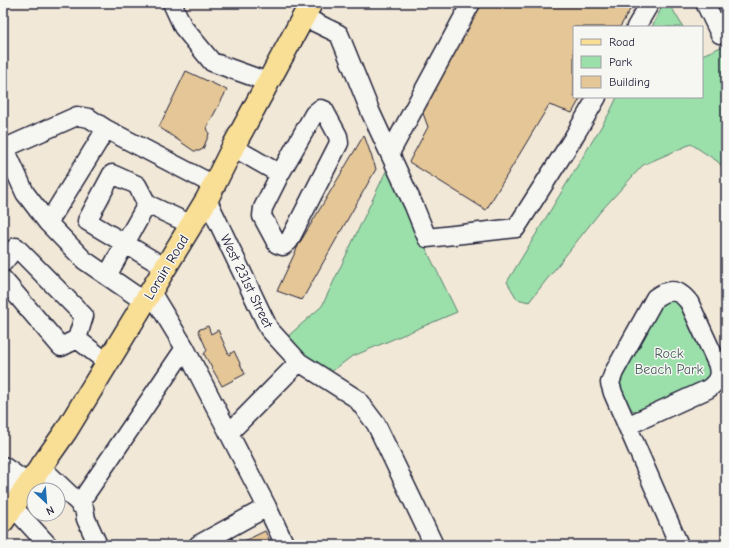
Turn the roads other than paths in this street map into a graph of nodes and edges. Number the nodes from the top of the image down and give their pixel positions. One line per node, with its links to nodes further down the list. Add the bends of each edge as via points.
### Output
1 (172, 3): 8 (street, via 183,27 212,62)
2 (471, 3): 13 (street)
3 (650, 3): 6 (street)
4 (704, 3): 7 (street, via 720,34)
5 (307, 10): 8 (main road, Lorain Road); 13 (street, via 339,34)
6 (637, 26)
7 (726, 31)
8 (268, 82): 12 (main road, Lorain Road)
9 (596, 98): 13 (street, via 516,228 427,238)
10 (106, 129): 11 (street, via 89,118 77,116); 15 (street); 17 (street)
11 (4, 146): 17 (street, via 25,193)
12 (233, 147): 14 (street); 15 (main road, Lorain Road)
13 (390, 153)
14 (280, 174): 14 (street, via 263,208 262,216 277,244 283,246 289,241 338,143 338,136 324,110 320,109 314,114)
15 (211, 192): 18 (main road, Lorain Road); 27 (street, West 231st Street, via 269,329)
16 (147, 204): 18 (street); 19 (street); 19 (street, via 137,185 112,174 87,221)
17 (48, 223): 22 (street, via 84,260)
18 (192, 225): 21 (main road, Lorain Road)
19 (125, 243): 21 (street); 22 (street)
20 (3, 262): 25 (street, via 16,247 84,316)
21 (166, 268): 24 (main road, Lorain Road)
22 (107, 276): 24 (street)
23 (3, 279): 25 (street, via 61,347)
24 (148, 297): 26 (street); 28 (main road, Lorain Road)
25 (77, 339): 28 (street)
26 (185, 348): 30 (street); 33 (street)
27 (299, 362): 30 (street); 39 (street, West 231st Street, via 357,400 376,424)
28 (108, 363): 32 (main road, Lorain Road, via 66,431)
29 (627, 426): 29 (street, via 610,383 655,298 662,293 674,291 689,302 717,363 718,378 708,389); 40 (street)
30 (229, 433): 34 (street)
31 (3, 466): 32 (street)
32 (18, 494): 33 (street); 35 (street)
33 (79, 504): 36 (street, via 84,508 86,519)
34 (267, 507): 37 (street); 38 (street)
35 (48, 545)
36 (98, 545)
37 (198, 545)
38 (285, 545)
39 (434, 545)
40 (679, 545)

